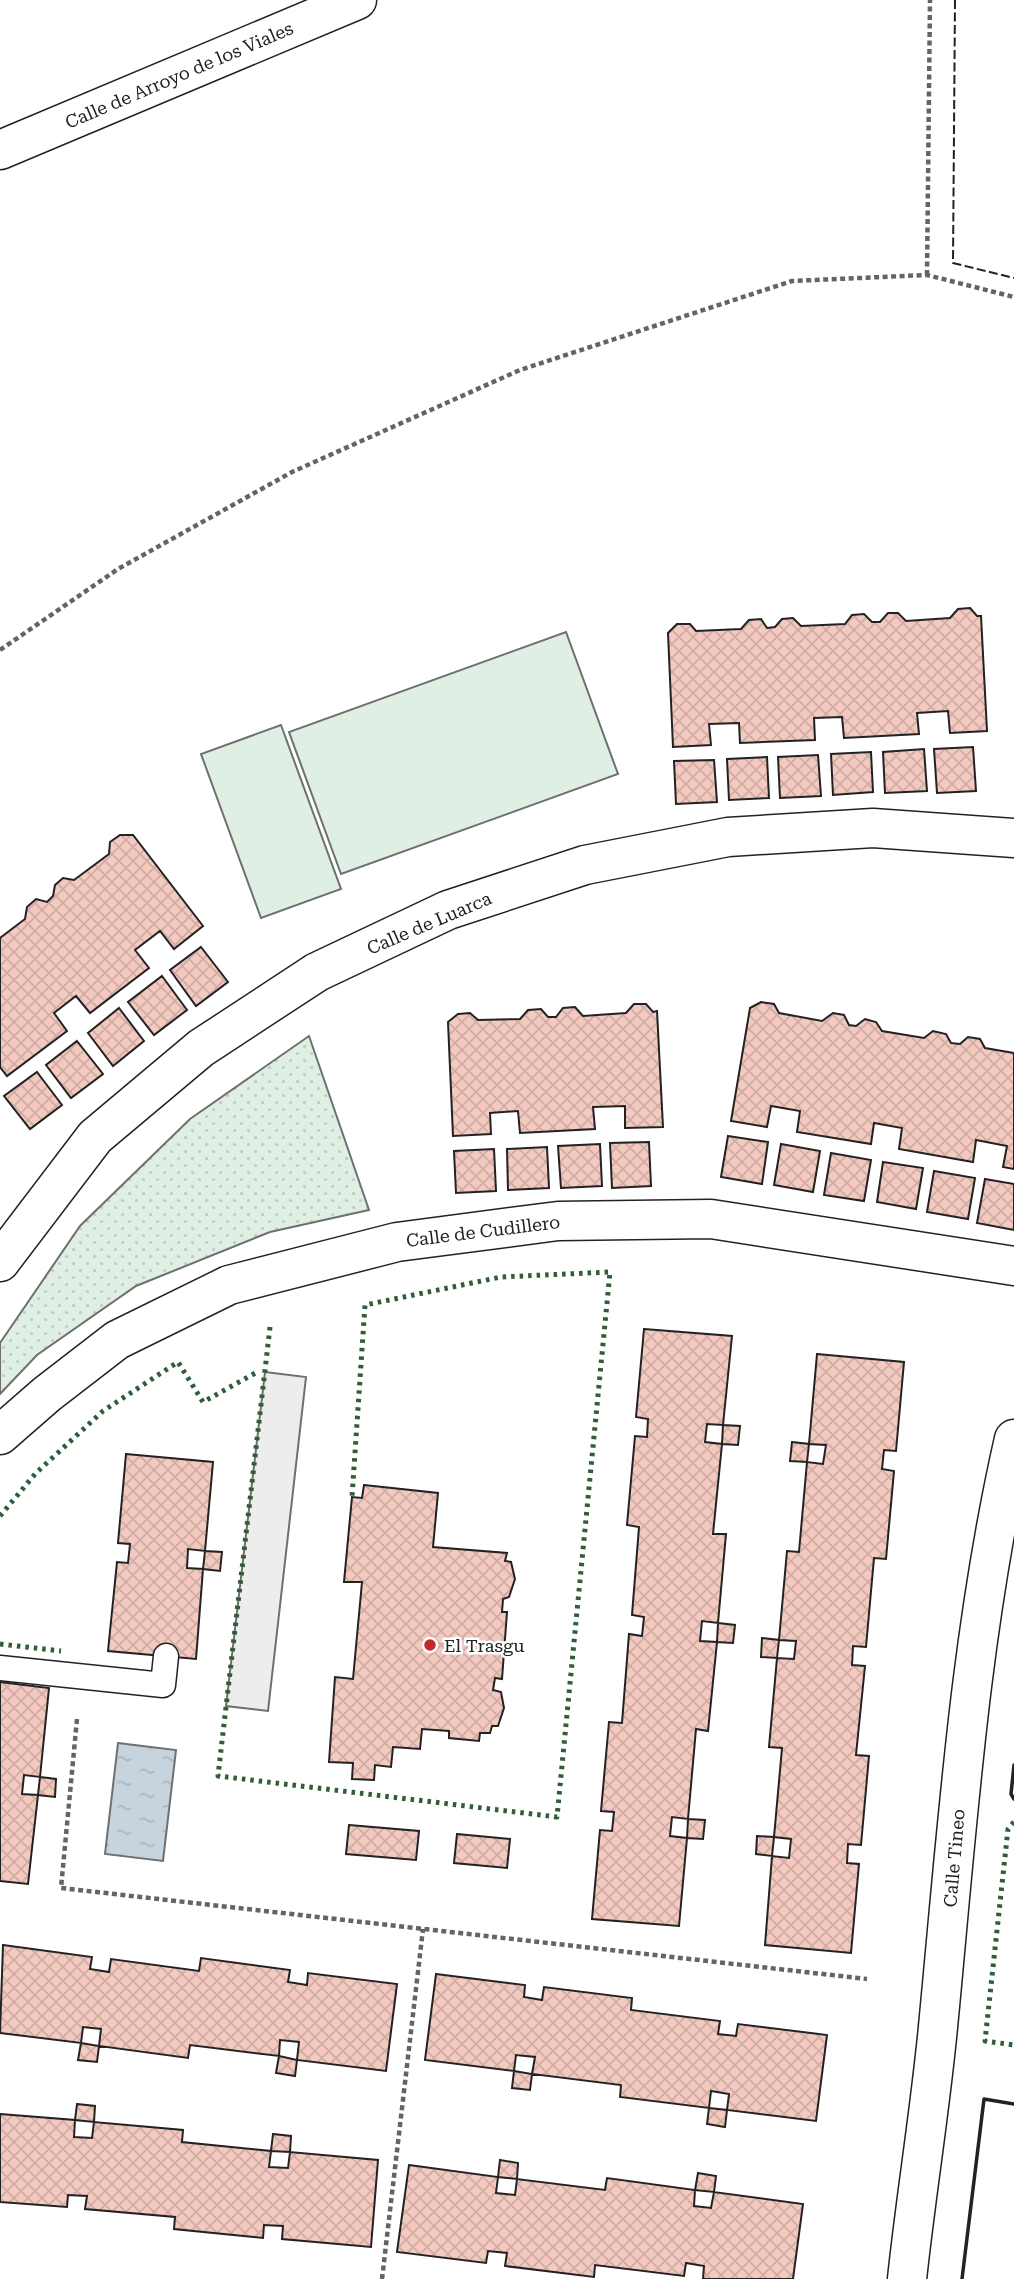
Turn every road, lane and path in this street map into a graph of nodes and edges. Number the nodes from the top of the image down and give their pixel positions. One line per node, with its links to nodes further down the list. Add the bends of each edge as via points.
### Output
1 (357, 0): 3 (street, Calle de Arroyo de los Viales)
2 (930, 0): 4 (path)
3 (0, 150)
4 (927, 275): 5 (path); 6 (path, via 792,281 520,370 292,471 118,569)
5 (1014, 298)
6 (0, 650)
7 (1014, 838): 8 (street, Calle de Luarca, via 873,828 728,837 585,864 448,910 317,972 201,1048 95,1137)
8 (2, 1255)
9 (1014, 1266): 10 (street, Calle de Cudillero, via 711,1219 558,1221 397,1242 229,1285 117,1340)
10 (0, 1435)
11 (1014, 1438): 18 (street, Calle Tineo, via 969,1698 934,2063)
12 (166, 1656): 14 (lane, via 163,1685)
13 (0, 1668): 14 (lane)
14 (81, 1676): 15 (path, via 61,1888)
15 (424, 1929): 16 (path); 17 (path)
16 (867, 1979)
17 (382, 2279)
18 (907, 2279)

